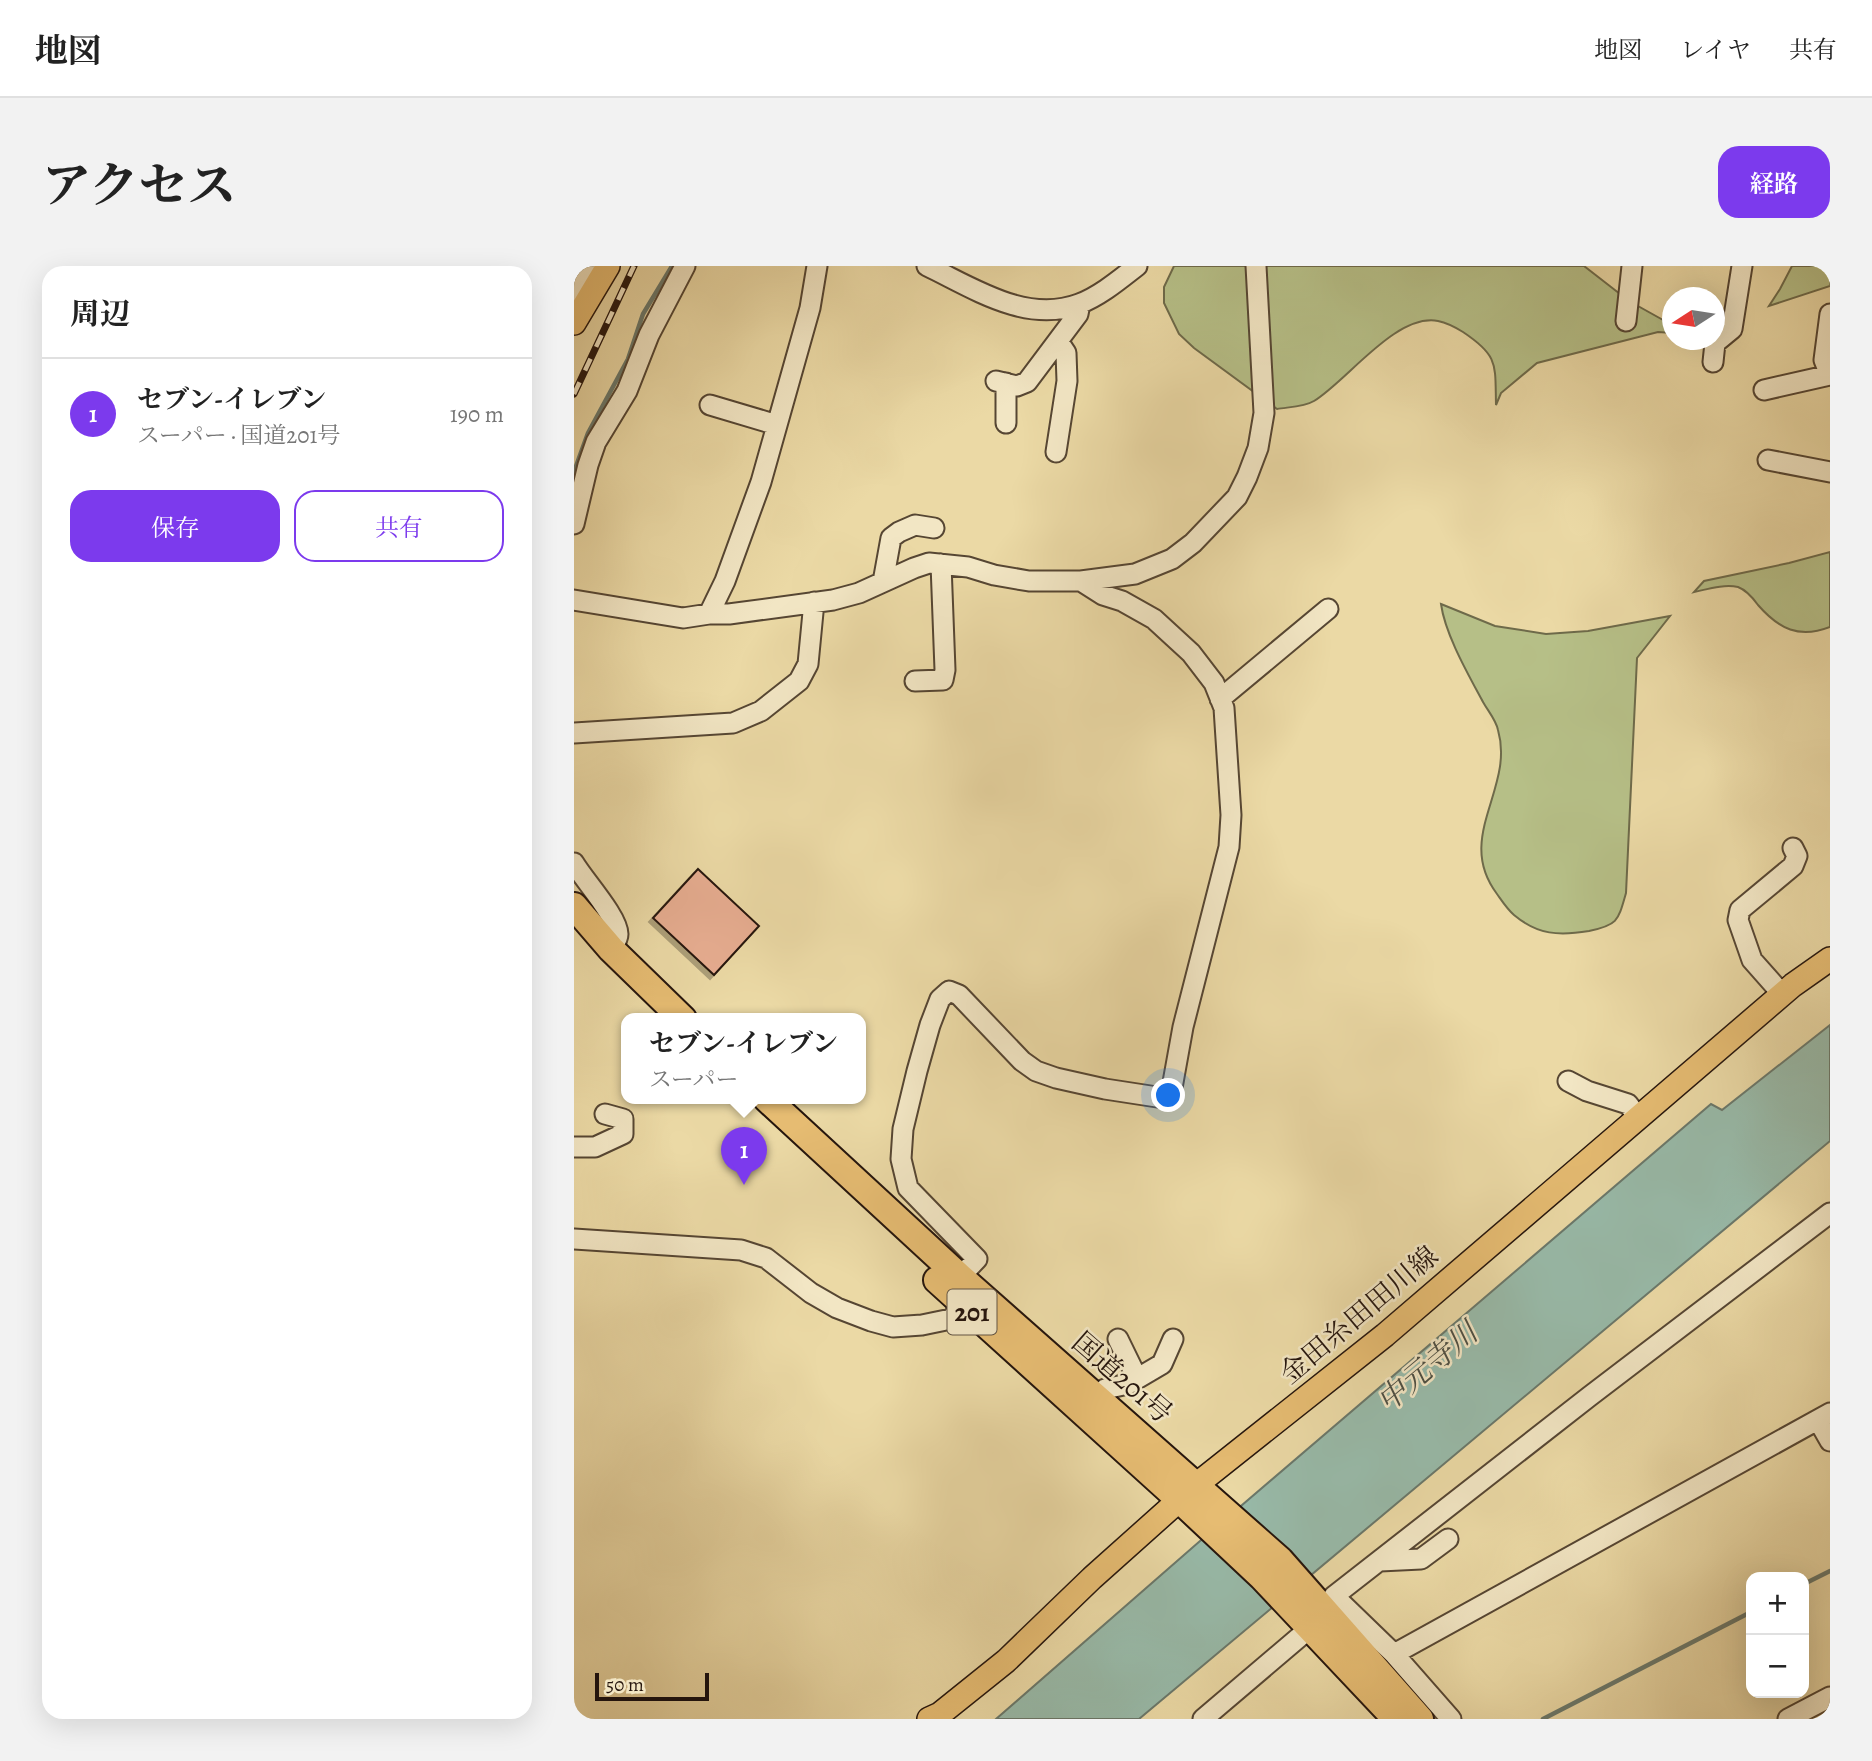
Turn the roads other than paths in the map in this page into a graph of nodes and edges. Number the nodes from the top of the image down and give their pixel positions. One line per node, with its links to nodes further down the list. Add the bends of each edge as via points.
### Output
1 (592, 266): 10 (street)
2 (608, 266): 14 (main road)
3 (685, 266): 24 (street, via 649,335 627,391 596,442)
4 (817, 266): 20 (street)
5 (927, 266): 11 (street, via 1005,303 1043,310)
6 (1256, 266): 27 (street, via 1264,414 1258,449 1237,497 1172,559 1135,574)
7 (1632, 266): 13 (street)
8 (1742, 266): 16 (street, via 1732,329 1715,342)
9 (1134, 267): 11 (street)
10 (574, 299)
11 (1080, 304): 15 (street)
12 (1830, 314): 17 (street, via 1824,360 1830,375)
13 (1626, 321)
14 (574, 323)
15 (1058, 341): 19 (street, via 1027,382 1017,386 1001,382); 21 (street, via 1066,354 1067,381)
16 (1713, 362)
17 (1764, 390)
18 (710, 405): 20 (street)
19 (1006, 424)
20 (777, 425): 32 (street, via 761,482)
21 (1056, 452)
22 (1768, 460): 23 (street)
23 (1830, 472)
24 (574, 524)
25 (934, 528): 28 (street, via 915,525 891,538)
26 (941, 564): 27 (street, via 1029,581); 28 (street, via 929,563); 33 (street, via 943,680)
27 (1081, 581): 34 (street, via 1154,619 1191,653)
28 (883, 582): 30 (street, via 859,593)
29 (574, 600): 32 (street, via 683,618)
30 (814, 602): 32 (street); 35 (street, via 808,664 799,681 761,710 733,723)
31 (1328, 609): 34 (street)
32 (709, 614)
33 (915, 681)
34 (1220, 699): 53 (street, via 1230,781 1229,847 1170,1099 1105,1089 1036,1071 959,995 948,990 940,999 917,1071 901,1159 908,1188 977,1259)
35 (574, 733)
36 (1793, 848): 42 (street, via 1797,856 1793,866 1740,910 1738,920 1752,961)
37 (574, 863): 40 (street, via 613,918 618,932)
38 (574, 905): 40 (highway)
39 (574, 926): 43 (highway)
40 (611, 949): 44 (highway)
41 (1830, 958): 42 (main road, 金田糸田田川線)
42 (1782, 995): 49 (main road, 金田糸田田川線)
43 (656, 1013)
44 (677, 1013)
45 (1568, 1081): 49 (street, via 1628,1104)
46 (749, 1104): 54 (highway, 国道201号 / 201)
47 (772, 1104): 53 (highway, 国道201号 / 201)
48 (605, 1114): 50 (street, via 623,1119 624,1134 595,1147)
49 (1638, 1117): 61 (main road, 金田糸田田川線, via 1385,1335)
50 (574, 1147)
51 (1830, 1213): 63 (street)
52 (574, 1239): 54 (street, via 741,1250 766,1258 837,1308 894,1327 951,1319)
53 (960, 1277): 58 (highway, 国道201号 / 201)
54 (964, 1305): 61 (highway, 国道201号 / 201)
55 (1118, 1339): 57 (street)
56 (1173, 1339): 57 (street, via 1162,1364)
57 (1138, 1378): 58 (street, via 1105,1389)
58 (1097, 1398): 61 (highway, 国道201号 / 201)
59 (1824, 1417): 60 (street); 65 (street)
60 (1830, 1441)
61 (1188, 1492): 64 (highway, 国道201号 / 201, via 1262,1577); 67 (main road, 金田糸田田川線, via 1006,1661)
62 (1448, 1539): 63 (street, via 1421,1559)
63 (1380, 1561): 64 (street)
64 (1317, 1611): 65 (street); 68 (street); 69 (highway, 国道201号 / 201); 70 (highway, 国道201号 / 201)
65 (1394, 1654): 71 (street)
66 (1830, 1697): 72 (street)
67 (929, 1719)
68 (1203, 1719)
69 (1396, 1719)
70 (1420, 1719)
71 (1451, 1719)
72 (1788, 1719)

